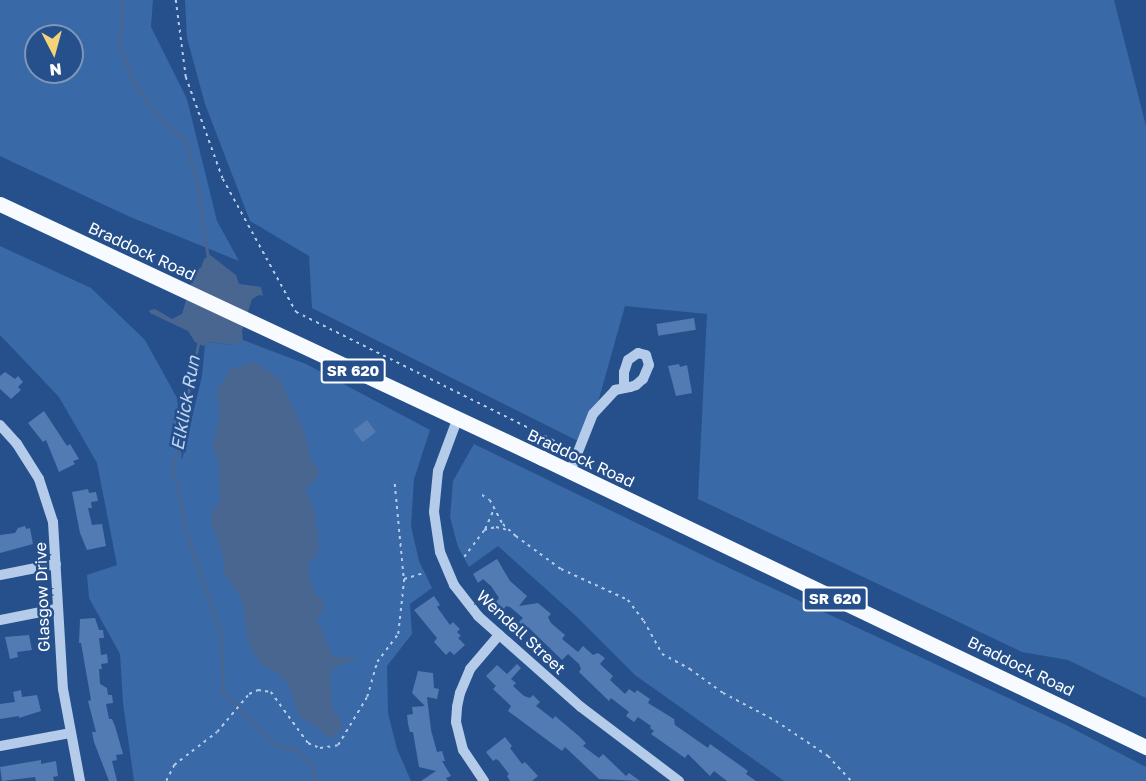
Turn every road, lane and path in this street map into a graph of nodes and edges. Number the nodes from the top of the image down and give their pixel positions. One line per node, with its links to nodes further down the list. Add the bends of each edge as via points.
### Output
1 (176, 0): 6 (path, via 186,77 224,179 296,312 555,441)
2 (0, 204): 4 (main road, Braddock Road / SR 620)
3 (624, 388): 7 (street, via 609,394 593,414)
4 (457, 420): 6 (main road, Braddock Road / SR 620); 20 (street, Wendell Street, via 438,471 436,532 454,585)
5 (0, 425): 14 (street, Glasgow Drive, via 39,479 53,522)
6 (542, 458): 7 (main road, Braddock Road / SR 620)
7 (570, 472): 23 (main road, Braddock Road / SR 620)
8 (395, 484): 17 (path)
9 (482, 495): 10 (path)
10 (494, 508): 11 (path); 12 (path)
11 (484, 530): 12 (path); 13 (path)
12 (509, 530): 28 (path, via 561,569 628,600 662,654 828,756)
13 (464, 556)
14 (56, 564): 16 (street); 18 (street, Glasgow Drive)
15 (424, 573): 17 (path)
16 (0, 575)
17 (404, 579): 25 (path, via 398,633 377,662 366,697 338,745 320,748 308,743 271,692 258,690 249,694 228,722 174,765)
18 (56, 609): 19 (street); 21 (street, Glasgow Drive)
19 (0, 620)
20 (499, 635): 26 (street, via 470,669 457,707 456,722 463,750); 27 (street, Wendell Street, via 606,728)
21 (70, 733): 22 (street); 24 (street, Glasgow Drive)
22 (0, 746)
23 (1146, 747)
24 (80, 781)
25 (166, 781)
26 (484, 781)
27 (679, 781)
28 (851, 781)

